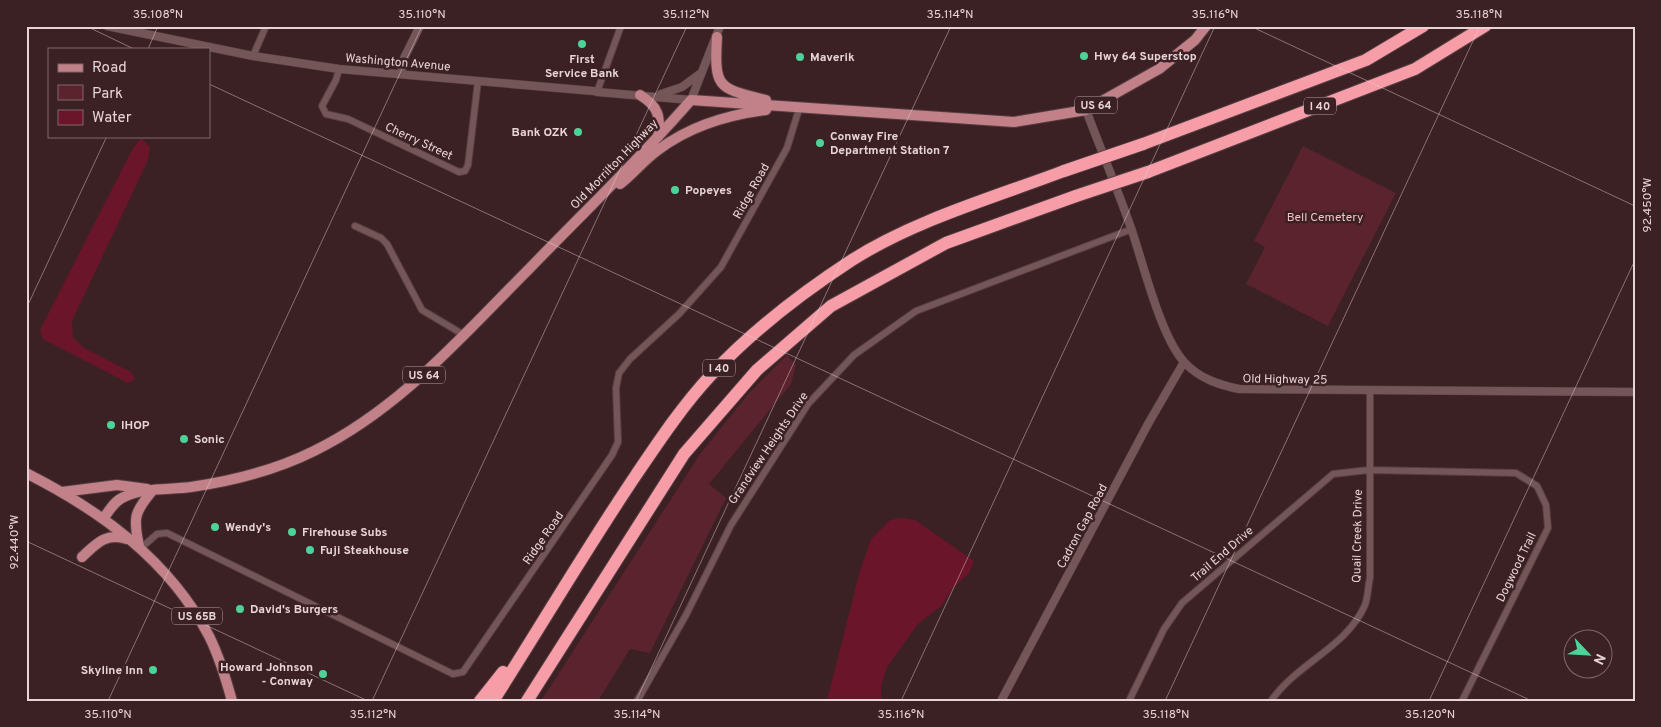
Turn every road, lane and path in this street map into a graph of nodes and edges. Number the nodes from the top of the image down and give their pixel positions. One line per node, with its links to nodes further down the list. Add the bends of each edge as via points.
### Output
1 (107, 26): 9 (street, Washington Avenue)
2 (266, 26): 9 (street)
3 (420, 26): 12 (street, via 404,58)
4 (621, 26): 14 (street)
5 (1206, 26): 19 (main road, US 64, via 1195,40 1159,69 1125,91)
6 (1423, 26): 35 (highway, I 40, bridge, via 1366,60 899,235 853,260 764,327 711,375 659,442)
7 (1485, 26): 39 (highway, I 40, bridge, via 1415,69 1148,172 938,248 832,306 757,370 684,454)
8 (719, 31): 11 (street); 18 (main road, via 716,66 725,87 745,97)
9 (253, 56): 10 (street, Washington Avenue)
10 (339, 69): 12 (street, Washington Avenue); 13 (street, Cherry Street, via 322,106 326,114 348,119 459,172 465,171 468,165)
11 (704, 70): 16 (street, via 682,87); 17 (street)
12 (401, 74): 13 (street, Washington Avenue)
13 (478, 81): 14 (street, Washington Avenue)
14 (595, 92): 15 (street, Washington Avenue)
15 (640, 95): 16 (street, Washington Avenue); 20 (main road, via 653,103 660,114)
16 (654, 96): 17 (street, Washington Avenue)
17 (691, 100): 18 (main road, US 64); 20 (main road, Old Morrilton Highway / US 64)
18 (799, 109): 19 (main road, US 64, via 1014,122); 21 (main road, via 764,110 718,119 682,134 656,152); 33 (street, Ridge Road, via 787,148 721,267 619,373 616,388 618,442 612,455 462,672 453,674 167,533 157,534)
19 (1086, 110): 23 (street, Old Highway 25)
20 (658, 137): 21 (main road, Old Morrilton Highway / US 64)
21 (575, 222): 24 (main road, Old Morrilton Highway / US 64)
22 (355, 226): 24 (street, via 387,244 422,310)
23 (1132, 229): 25 (street, Old Highway 25, via 1169,340); 40 (street, Grandview Heights Drive, via 916,311 854,355 808,404 730,525 686,615)
24 (464, 335): 30 (main road, Old Morrilton Highway / US 64, via 390,405 354,430 313,452 239,477 190,487)
25 (1184, 362): 26 (street, Old Highway 25, via 1216,384 1239,389); 41 (street, Cadron Gap Road)
26 (1370, 392): 27 (street, Old Highway 25); 28 (street, Quail Creek Drive)
27 (1635, 392)
28 (1369, 470): 42 (street, Trail End Drive, via 1332,474 1182,603 1164,629); 43 (street, Quail Creek Drive, via 1370,578 1366,604 1344,635 1297,674); 44 (street, Dogwood Trail, via 1516,473 1537,486 1546,505 1548,528)
29 (26, 473): 31 (main road)
30 (152, 490): 31 (main road, US 64, via 117,485); 32 (main road, Old Morrilton Highway / US 64, via 123,497); 33 (main road, via 135,517)
31 (62, 492): 32 (main road)
32 (103, 519): 33 (main road, US 65B)
33 (140, 547): 34 (main road, via 123,538 110,536); 36 (main road, US 65B, via 176,584 192,607 209,636)
34 (82, 556)
35 (557, 600): 37 (highway); 38 (highway, I 40)
36 (232, 701)
37 (480, 701)
38 (493, 701)
39 (527, 701)
40 (637, 701)
41 (1001, 701)
42 (1129, 701)
43 (1272, 701)
44 (1462, 701)

